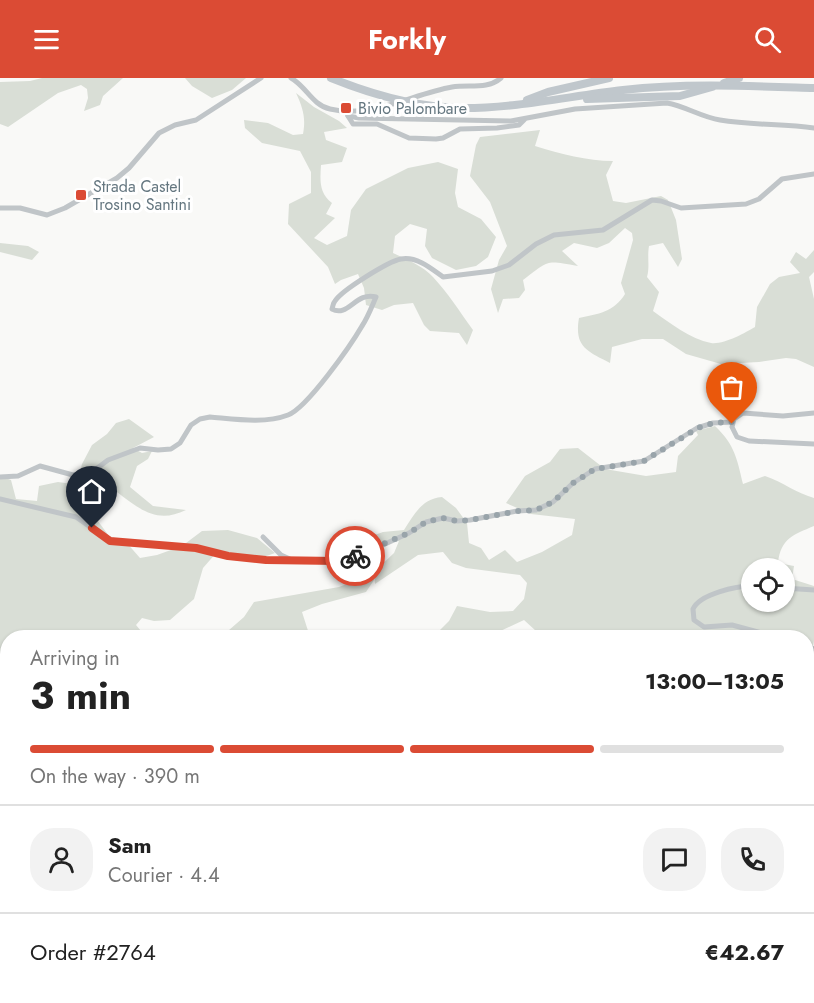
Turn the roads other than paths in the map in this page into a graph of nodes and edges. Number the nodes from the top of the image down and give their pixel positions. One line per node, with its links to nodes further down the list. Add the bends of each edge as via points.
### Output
1 (261, 78): 14 (street, via 196,120 159,133 117,178 65,208 47,215)
2 (291, 78): 10 (street, via 318,104)
3 (331, 78): 9 (highway, via 392,99 444,107)
4 (501, 78): 10 (street, via 486,86 451,87)
5 (609, 78): 9 (highway, via 548,92)
6 (739, 78): 8 (highway, via 700,92)
7 (814, 88): 8 (highway, via 660,87)
8 (547, 101): 9 (highway)
9 (514, 105)
10 (348, 113): 11 (street, via 358,118 428,121); 11 (street, via 353,124 376,124 409,138 443,138 460,129 519,126)
11 (524, 120): 12 (street, via 575,109 667,103 717,119)
12 (814, 128)
13 (814, 174): 18 (street, via 782,179 747,204 681,208 652,200 603,230 555,235 509,265 492,271 443,278 427,265 402,258 345,290 334,302 332,309 337,312 358,299 376,297 344,353 315,392 290,414 270,419 200,419 171,449 140,448 108,460 92,472 73,475 40,466 18,476)
14 (0, 208)
15 (814, 413): 16 (street, via 743,413)
16 (732, 422): 17 (street, via 735,435 749,441); 21 (street, via 698,428 644,461 595,469 553,502 536,510 470,520 443,518 426,522 362,555 337,561)
17 (814, 444)
18 (0, 477)
19 (0, 499): 21 (street, via 76,517 110,541)
20 (263, 537): 21 (street, via 281,555)
21 (295, 561)
22 (741, 587): 25 (street, via 700,600 693,609 694,620 704,627 732,625)
23 (795, 589): 24 (street)
24 (814, 591)
25 (751, 630)

